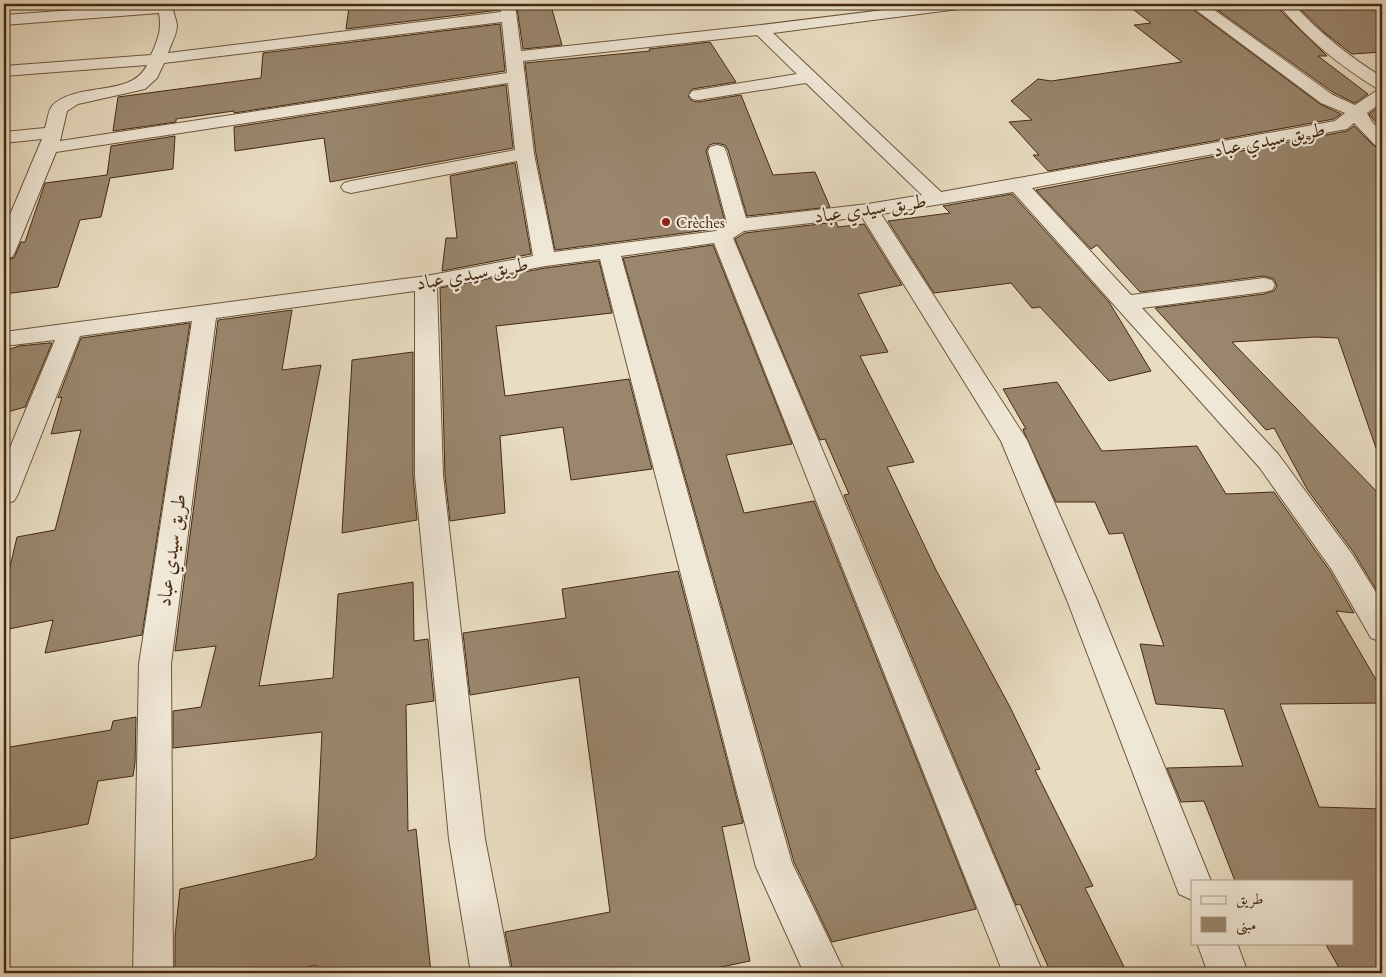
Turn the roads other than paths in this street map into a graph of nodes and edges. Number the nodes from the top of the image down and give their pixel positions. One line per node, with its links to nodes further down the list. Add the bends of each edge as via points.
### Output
1 (966, 4): 7 (street)
2 (1197, 4): 16 (street, via 1327,99)
3 (165, 6): 6 (street); 9 (street, via 169,25)
4 (1287, 6): 13 (street, via 1311,33 1346,62)
5 (509, 10): 8 (street); 9 (street)
6 (4, 20)
7 (761, 30): 8 (street); 12 (street)
8 (515, 58): 11 (street)
9 (159, 59): 10 (street); 18 (street, via 151,74 139,85 72,100 59,109)
10 (4, 71)
11 (516, 77): 18 (street); 21 (street)
12 (811, 77): 14 (street); 24 (street)
13 (1382, 84)
14 (698, 95)
15 (1382, 95): 16 (street, طريق سيدي عباد)
16 (1358, 112): 19 (street, via 1364,126); 22 (street, طريق سيدي عباد, via 1341,125)
17 (4, 137): 18 (street)
18 (51, 140): 26 (street)
19 (1382, 141)
20 (717, 151): 27 (street)
21 (526, 154): 23 (street); 30 (street)
22 (1018, 185): 24 (street, طريق سيدي عباد); 33 (street)
23 (351, 187)
24 (937, 199): 25 (street, طريق سيدي عباد)
25 (868, 210): 27 (street, طريق سيدي عباد); 39 (street, via 1014,440 1082,600)
26 (12, 215): 29 (street)
27 (730, 230): 28 (street, طريق سيدي عباد); 44 (street)
28 (609, 251): 30 (street, طريق سيدي عباد); 43 (street, via 775,867)
29 (4, 252)
30 (545, 260): 31 (street, طريق سيدي عباد)
31 (426, 283): 34 (street, طريق سيدي عباد); 42 (street, via 429,476 467,839)
32 (1264, 285): 33 (street)
33 (1125, 304): 38 (street, via 1269,461 1342,562)
34 (205, 312): 35 (street); 41 (street, طريق سيدي عباد, via 155,664)
35 (71, 330): 36 (street); 37 (street)
36 (4, 339)
37 (4, 494)
38 (1382, 629)
39 (1192, 880)
40 (1216, 944): 45 (street)
41 (153, 973)
42 (491, 973)
43 (826, 973)
44 (1023, 973)
45 (1228, 973)

